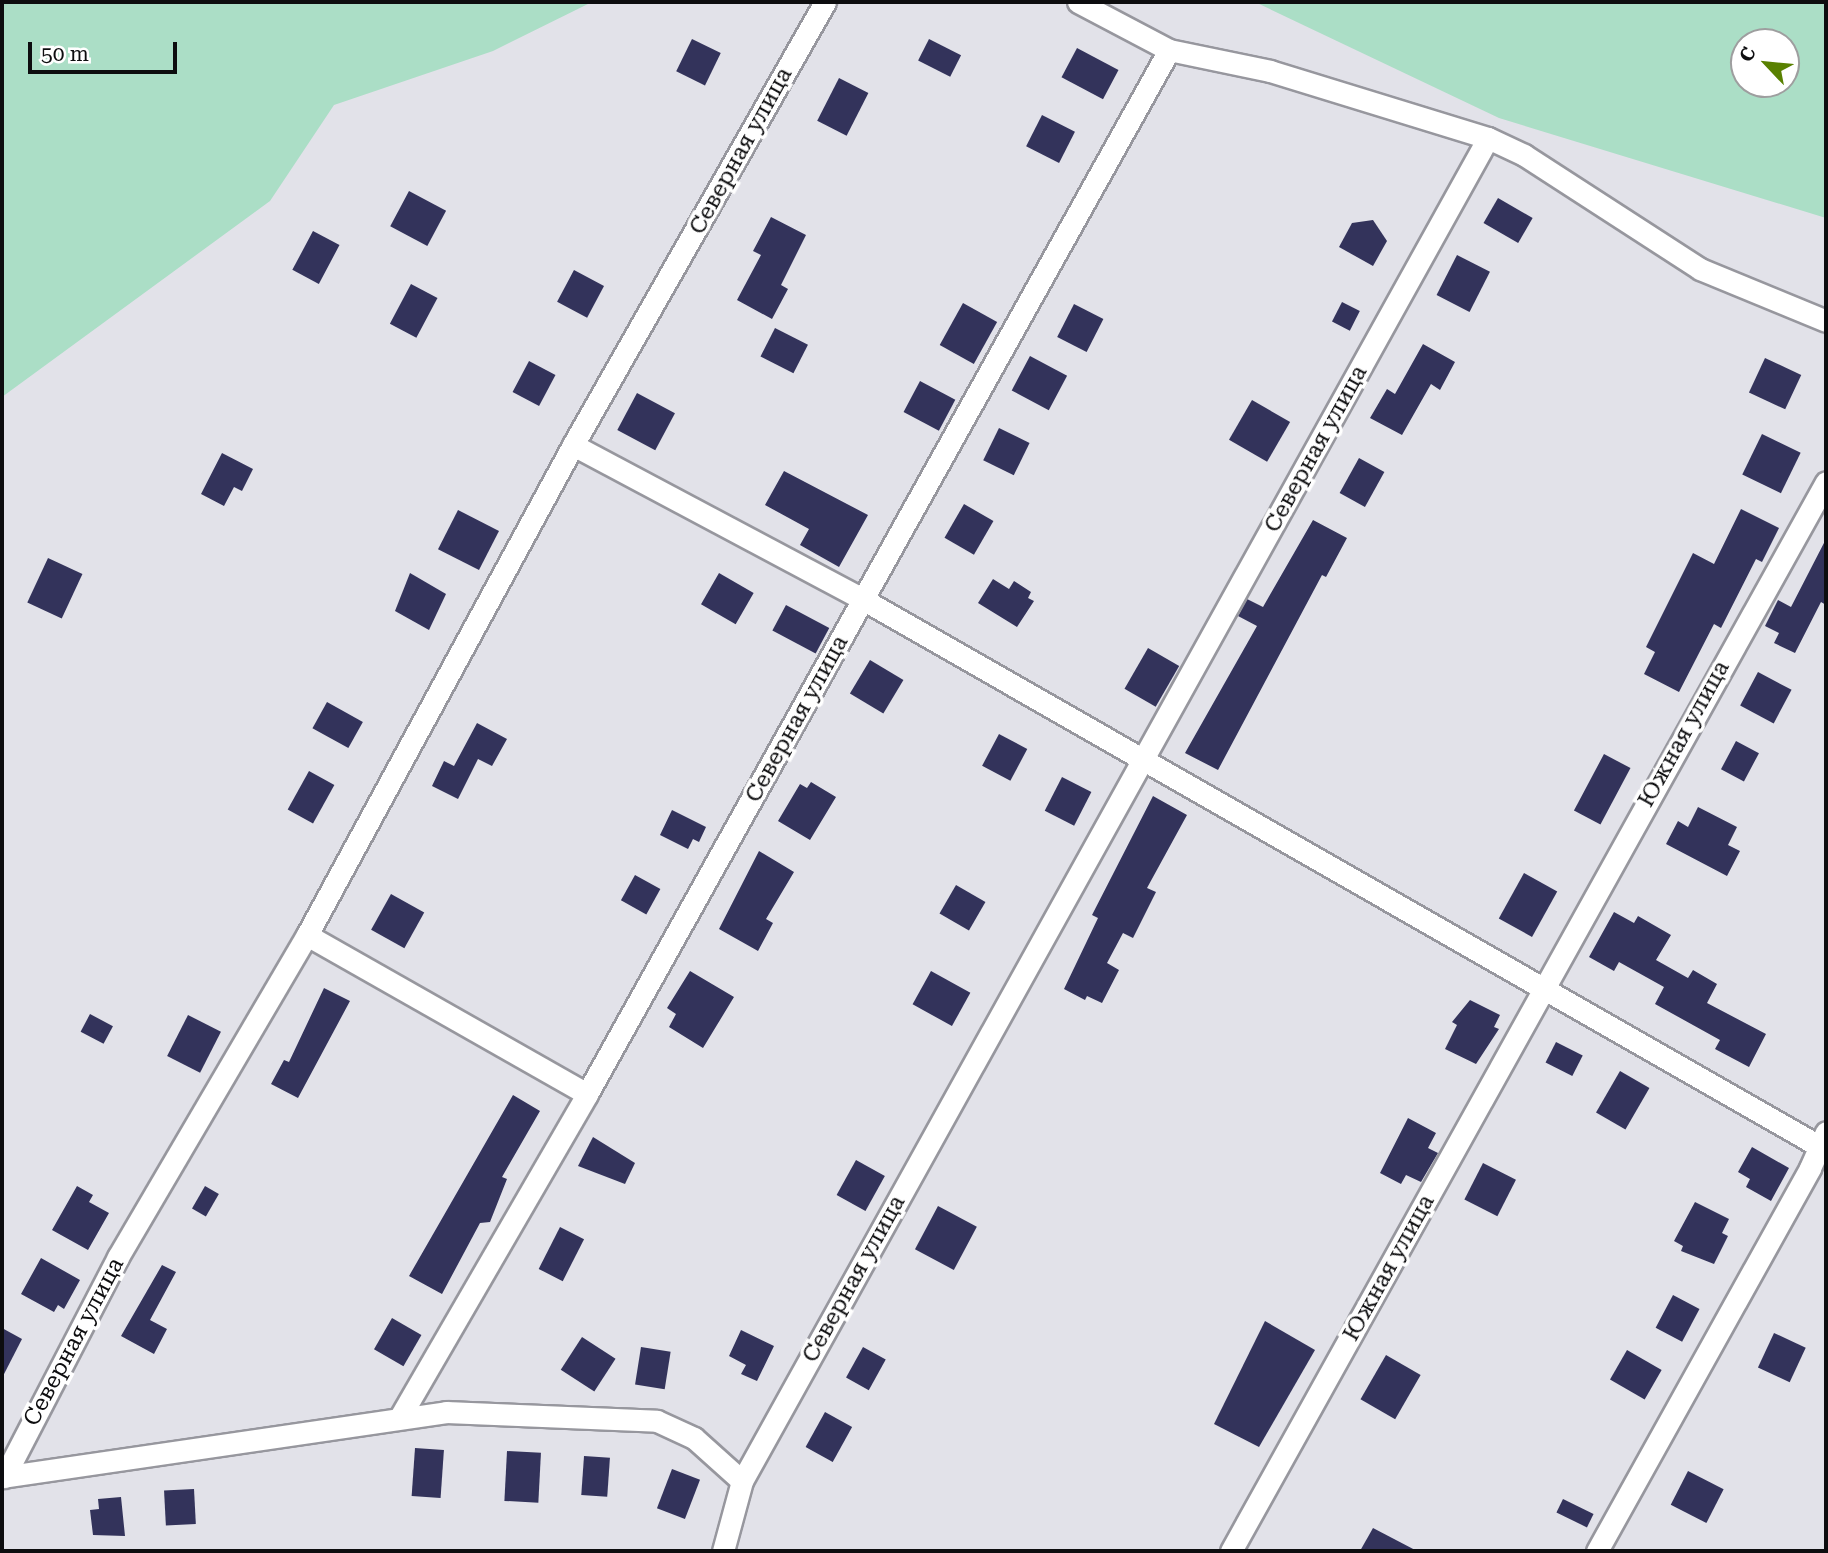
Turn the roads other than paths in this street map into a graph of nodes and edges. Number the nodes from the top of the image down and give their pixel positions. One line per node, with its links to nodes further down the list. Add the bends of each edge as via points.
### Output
1 (825, 2): 6 (street, Северная улица)
2 (1078, 2): 3 (street)
3 (1169, 50): 4 (street, via 1270,71); 8 (street, Северная улица)
4 (1488, 138): 5 (street, via 1524,155 1700,269); 9 (street, Северная улица)
5 (1826, 321)
6 (573, 445): 8 (street); 10 (street, Северная улица)
7 (1826, 482): 11 (street, Южная улица)
8 (864, 600): 9 (street); 12 (street, Северная улица)
9 (1143, 760): 11 (street); 16 (street, Северная улица)
10 (307, 935): 12 (street); 15 (street, Северная улица, via 118,1257)
11 (1545, 988): 13 (street); 17 (street, Южная улица)
12 (587, 1094): 14 (street, Северная улица)
13 (1824, 1143): 19 (street)
14 (400, 1417): 15 (street, Северная улица, via 369,1426); 16 (street, Северная улица, via 446,1412 657,1421 694,1438)
15 (3, 1477)
16 (742, 1481): 18 (street)
17 (1233, 1550)
18 (723, 1551)
19 (1597, 1551)

